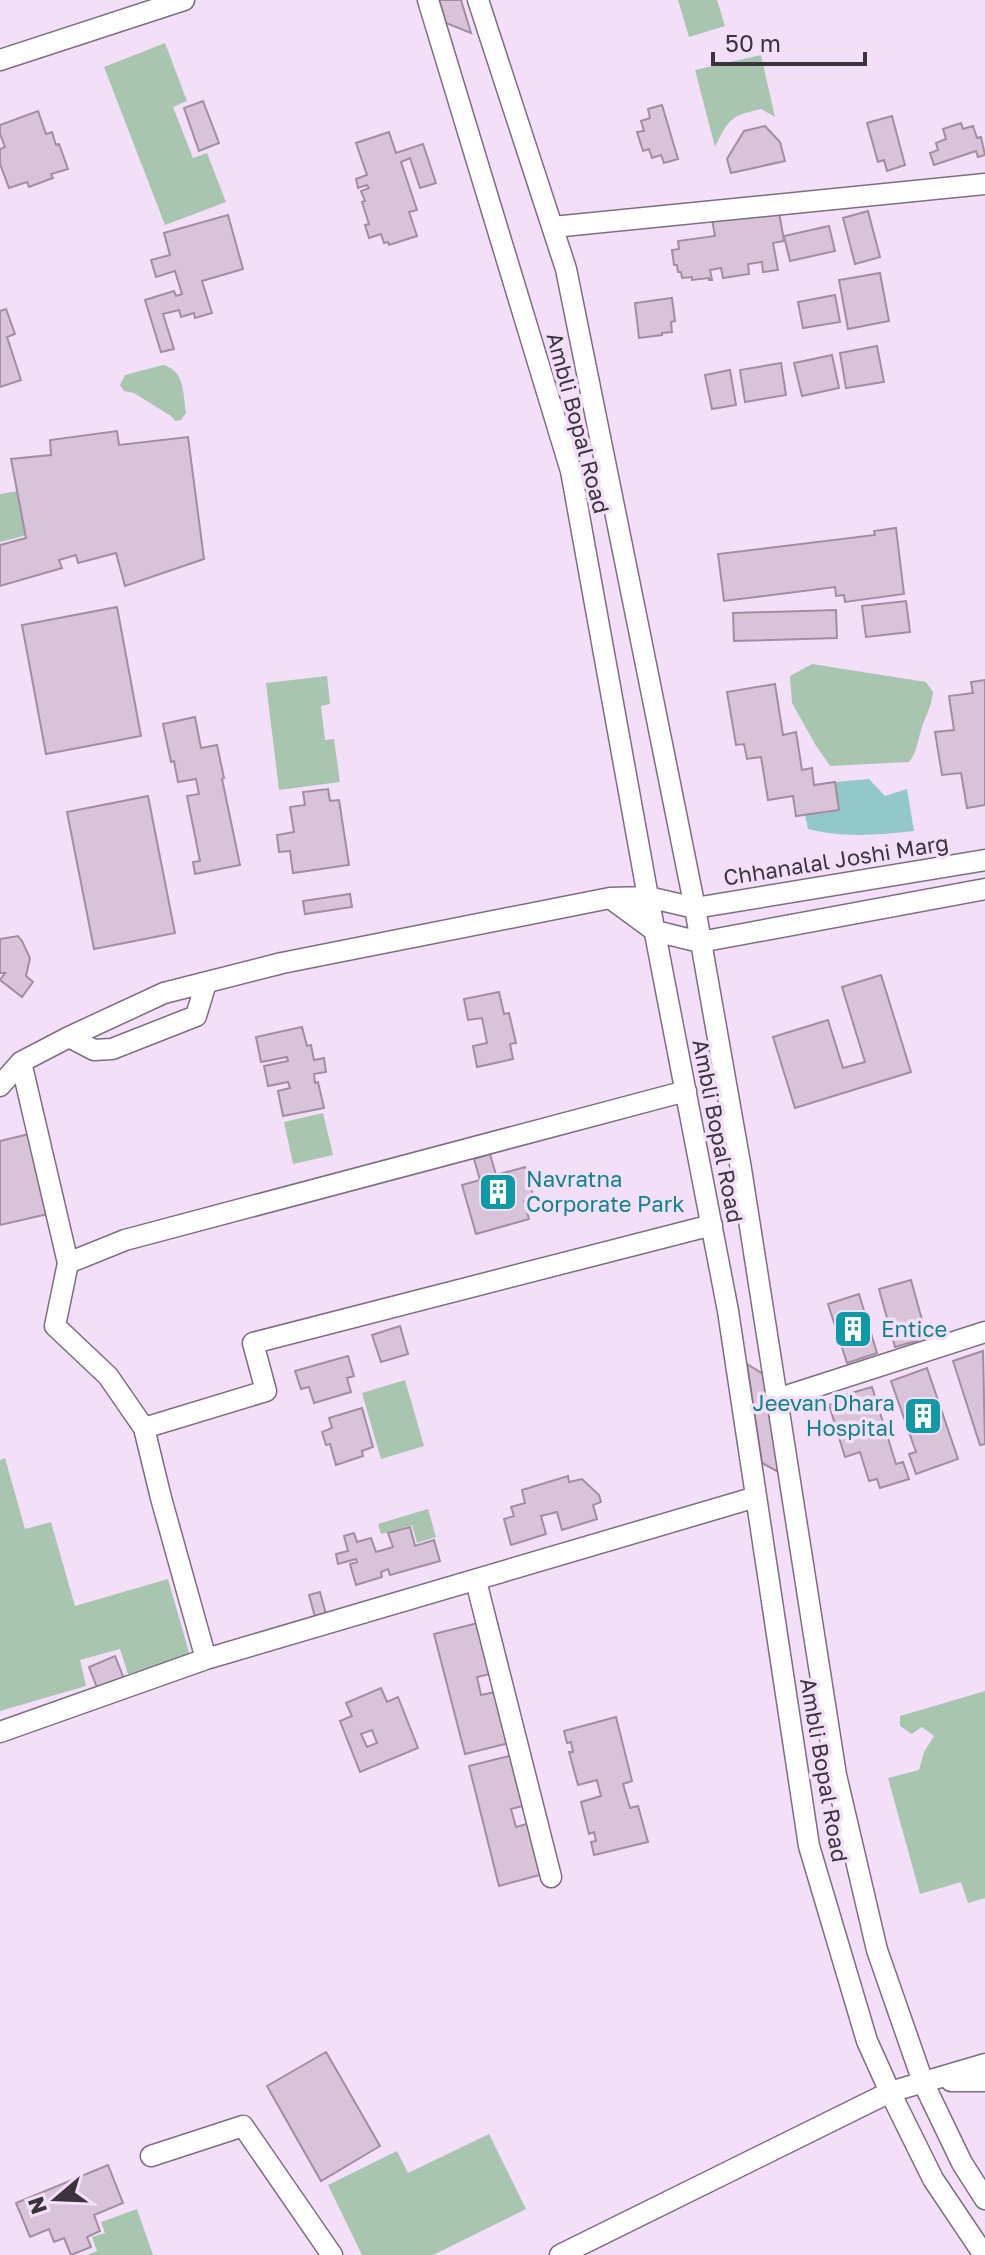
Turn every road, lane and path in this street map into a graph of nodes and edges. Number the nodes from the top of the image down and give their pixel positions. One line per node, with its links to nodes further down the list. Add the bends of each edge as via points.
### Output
1 (184, 0): 4 (street)
2 (428, 0): 9 (street, Ambli Bopal Road, via 571,471)
3 (478, 0): 6 (street, Ambli Bopal Road)
4 (0, 60)
5 (985, 184): 6 (street)
6 (553, 227): 11 (street, Ambli Bopal Road, via 570,284)
7 (985, 860): 11 (street, Chhanalal Joshi Marg)
8 (985, 889): 13 (street)
9 (648, 897): 10 (street); 11 (street); 12 (street, Ambli Bopal Road)
10 (610, 898): 12 (street); 14 (street)
11 (695, 908): 13 (street, Ambli Bopal Road)
12 (655, 931): 13 (street); 18 (street, Ambli Bopal Road)
13 (700, 942): 22 (street, Ambli Bopal Road)
14 (206, 983): 15 (street, via 164,993); 15 (street, via 196,1016 112,1049 94,1050)
15 (69, 1037): 16 (street)
16 (12, 1066): 17 (street); 20 (street)
17 (0, 1086)
18 (686, 1091): 19 (street, Ambli Bopal Road); 20 (street, via 125,1240)
19 (712, 1225): 23 (street, via 253,1343 266,1391); 24 (street, Ambli Bopal Road)
20 (68, 1263): 23 (street, via 55,1326 108,1376)
21 (985, 1332): 22 (street)
22 (777, 1399): 31 (street, Ambli Bopal Road, via 836,1775 877,1950)
23 (144, 1428): 26 (street)
24 (756, 1497): 25 (street); 32 (street, Ambli Bopal Road, via 809,1846 867,2041)
25 (476, 1581): 26 (street); 28 (street)
26 (206, 1659): 27 (street)
27 (0, 1732)
28 (551, 1877)
29 (985, 2064): 31 (street)
30 (985, 2081): 31 (street)
31 (923, 2082): 32 (street); 34 (street, Ambli Bopal Road)
32 (890, 2092): 36 (street); 37 (street, Ambli Bopal Road, via 933,2179)
33 (151, 2156): 35 (street, via 243,2126)
34 (985, 2199)
35 (332, 2255)
36 (560, 2255)
37 (984, 2255)

